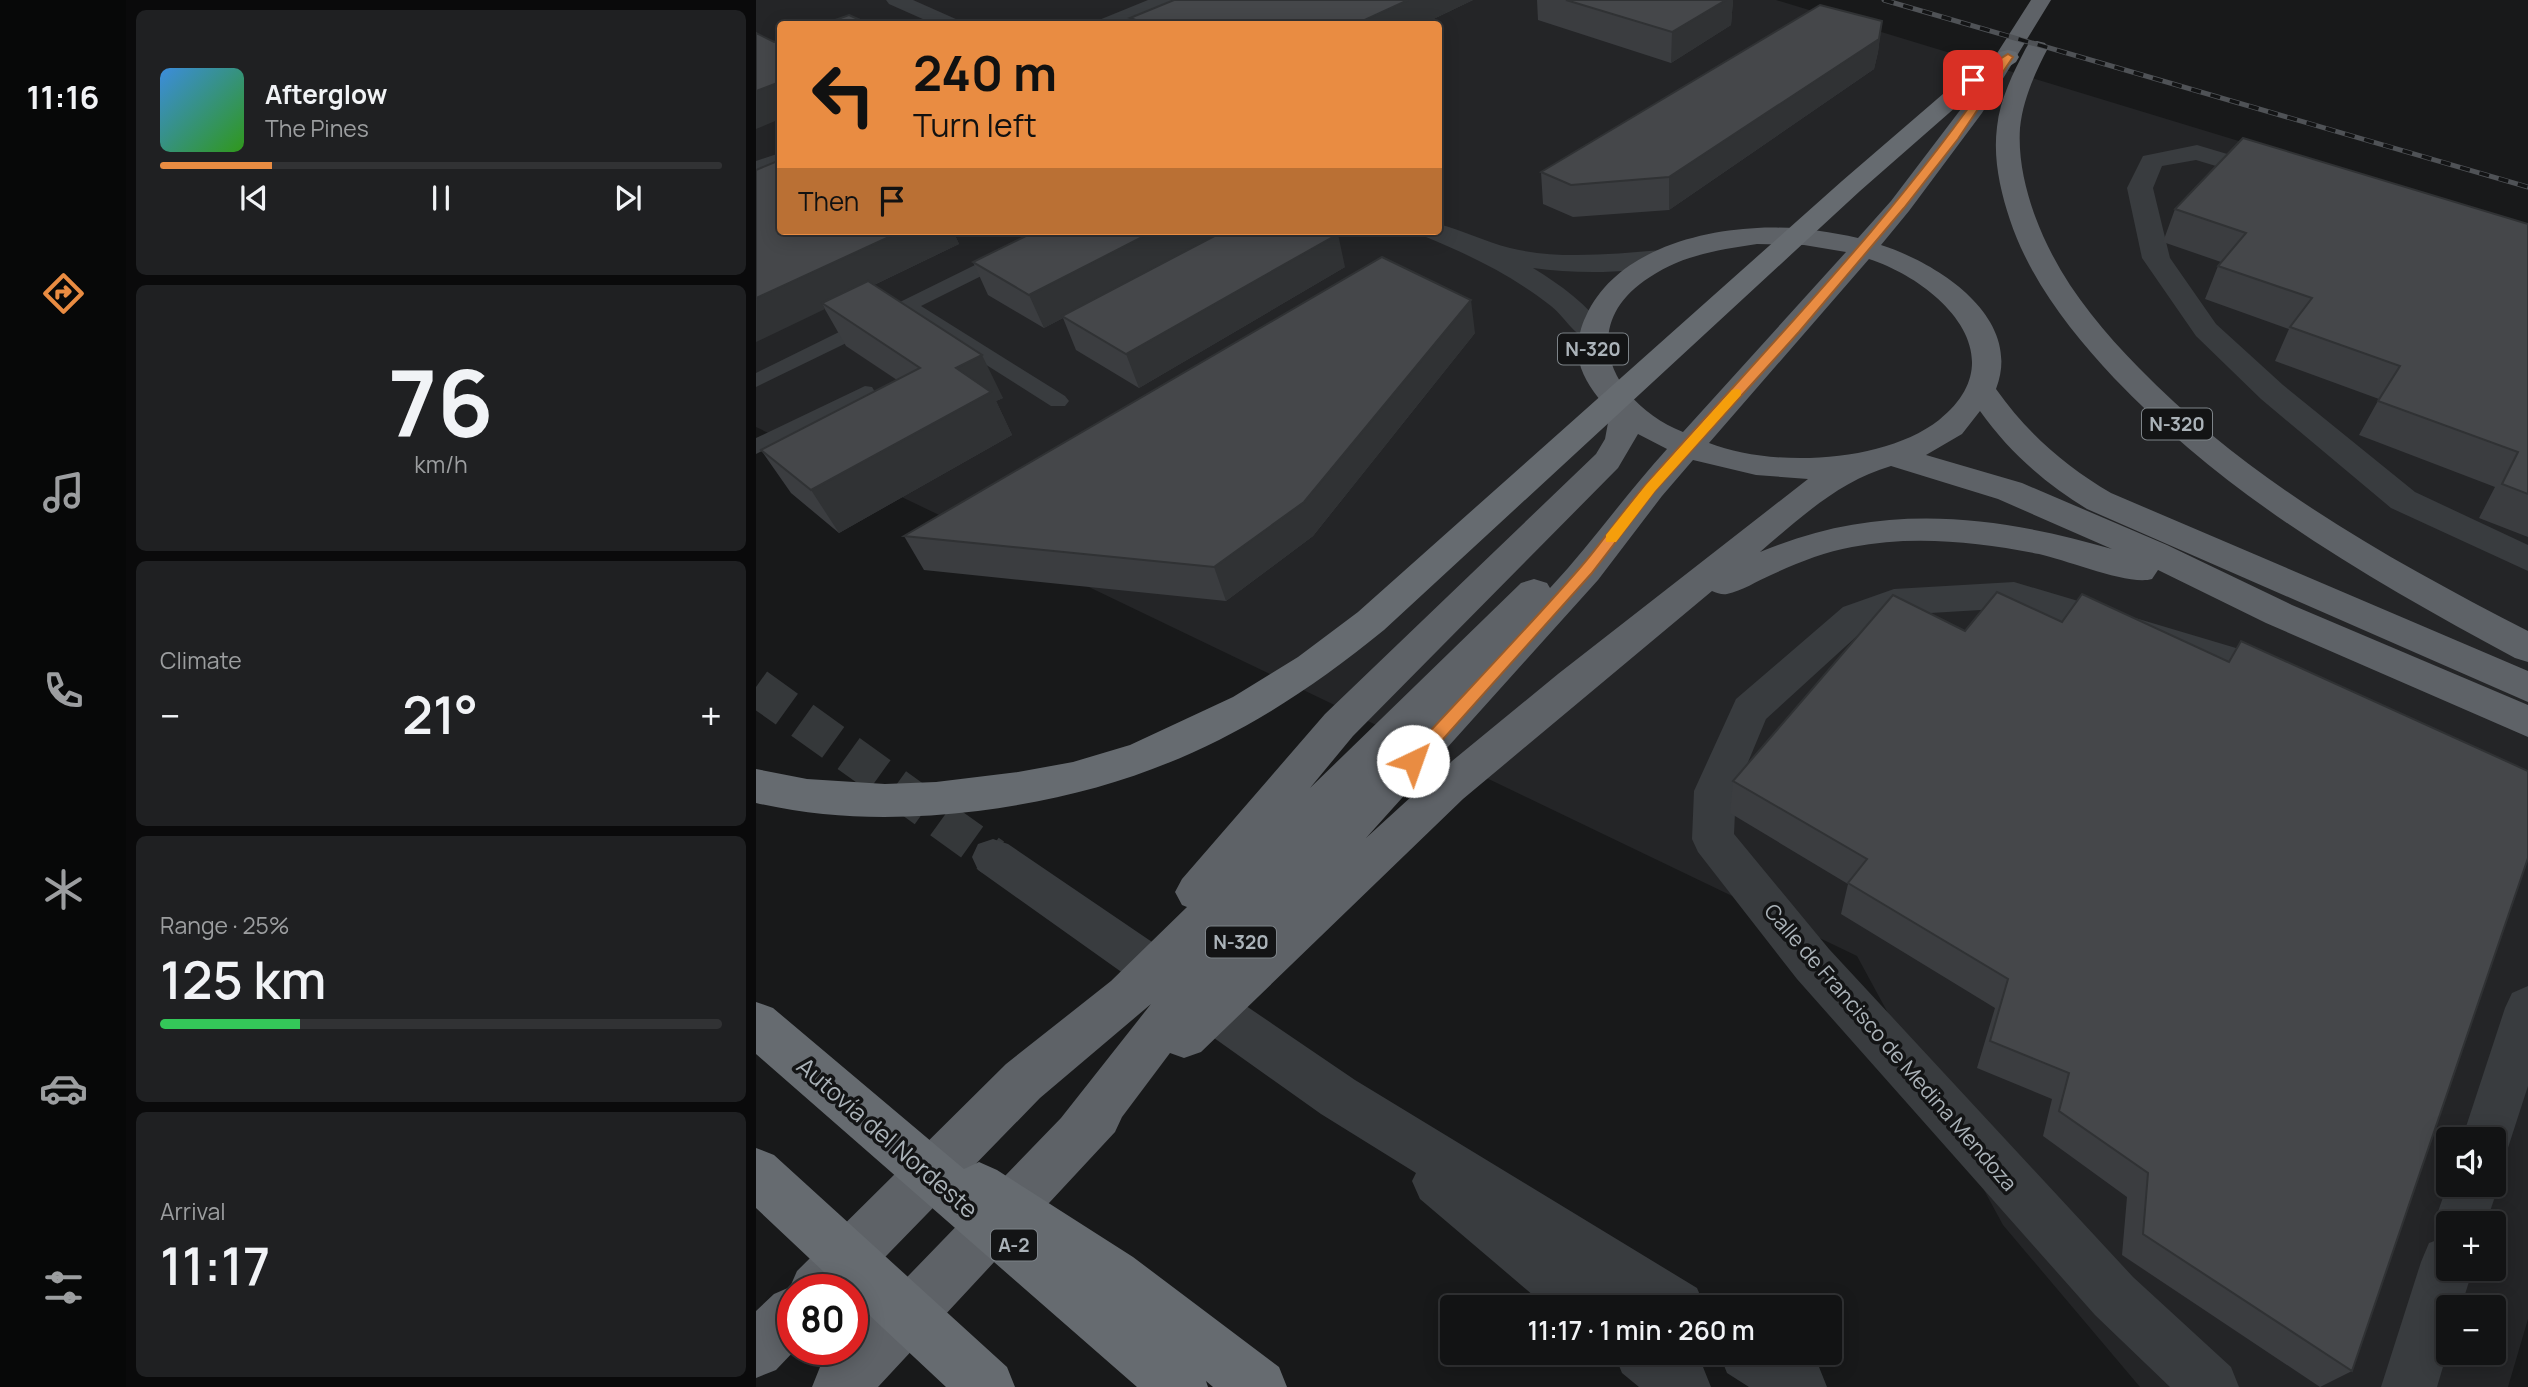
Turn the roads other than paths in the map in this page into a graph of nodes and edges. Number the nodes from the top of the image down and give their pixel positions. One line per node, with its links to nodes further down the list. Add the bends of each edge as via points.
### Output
1 (896, 0): 4 (street)
2 (1166, 0): 5 (street)
3 (2048, 7): 7 (highway, N-320)
4 (944, 21)
5 (1113, 21)
6 (2045, 34): 7 (highway, N-320)
7 (2018, 61): 28 (highway, N-320, via 2008,156 2014,191 2034,249 2062,298 2088,331 2178,425 2278,503 2401,580); 32 (highway, N-320, via 1794,329 1650,488 1586,571); 33 (highway, via 1953,96 1340,647 1264,697 1154,753 1043,784 939,799 840,800)
8 (777, 161): 9 (street)
9 (756, 170)
10 (2303, 184): 25 (street, via 2197,152 2152,161 2140,188 2155,258 2206,330 2272,392 2403,500)
11 (1442, 234): 13 (street)
12 (1050, 235): 15 (lane)
13 (1472, 246): 14 (street, via 1521,259 1564,262); 16 (street, via 1563,301)
14 (1661, 258): 16 (highway, N-320, via 1628,278 1604,303); 18 (highway, N-320, via 1706,243 1811,238 1863,247 1910,265 1949,290 1976,321 1987,355)
15 (908, 306): 17 (lane); 20 (lane)
16 (1592, 332): 21 (highway, N-320, via 1593,359 1604,385)
17 (756, 382)
18 (1981, 390): 23 (highway, N-320, via 1962,416 1933,439); 29 (highway, via 2024,446 2099,501)
19 (865, 392): 22 (lane)
20 (1058, 401)
21 (1626, 411): 24 (highway, N-320, via 1666,438 1719,458 1779,468); 37 (highway, via 1621,439 1607,461 1339,725 1205,885 1084,1005)
22 (756, 447)
23 (1893, 456): 24 (highway, N-320); 27 (highway, N-320, via 2010,491)
24 (1856, 464): 26 (highway, N-320, via 1811,492)
25 (2528, 559)
26 (1660, 613): 27 (highway, N-320, via 1768,560 1819,543 1922,528 2065,549); 32 (highway, N-320)
27 (2279, 614): 31 (highway, N-320)
28 (2528, 648)
29 (2528, 687)
30 (2320, 688): 56 (street, Calle de Francisco de Medina Mendoza, via 2014,595 1894,602 1856,616 1750,710 1715,791 1713,839 1813,964 2114,1296)
31 (2528, 722)
32 (1413, 764): 37 (highway, N-320); 50 (highway, N-320, via 1080,1132)
33 (756, 786)
34 (993, 857): 38 (street)
35 (2528, 1008): 40 (street)
36 (756, 1024): 39 (highway, Autovía del Nordeste / A-2)
37 (1023, 1082): 42 (highway, N-320)
38 (1338, 1097): 44 (street); 45 (street)
39 (848, 1103): 52 (highway, Autovía del Nordeste / A-2); 53 (highway, via 1114,1276)
40 (2491, 1127)
41 (756, 1173): 51 (highway)
42 (832, 1274)
43 (2442, 1281): 57 (street)
44 (1574, 1295)
45 (1659, 1295)
46 (777, 1329): 47 (highway)
47 (756, 1350)
48 (1656, 1365): 54 (street)
49 (1765, 1365): 55 (street)
50 (840, 1387)
51 (987, 1387)
52 (1180, 1387)
53 (1259, 1387)
54 (1683, 1387)
55 (1799, 1387)
56 (2211, 1387)
57 (2409, 1387)

